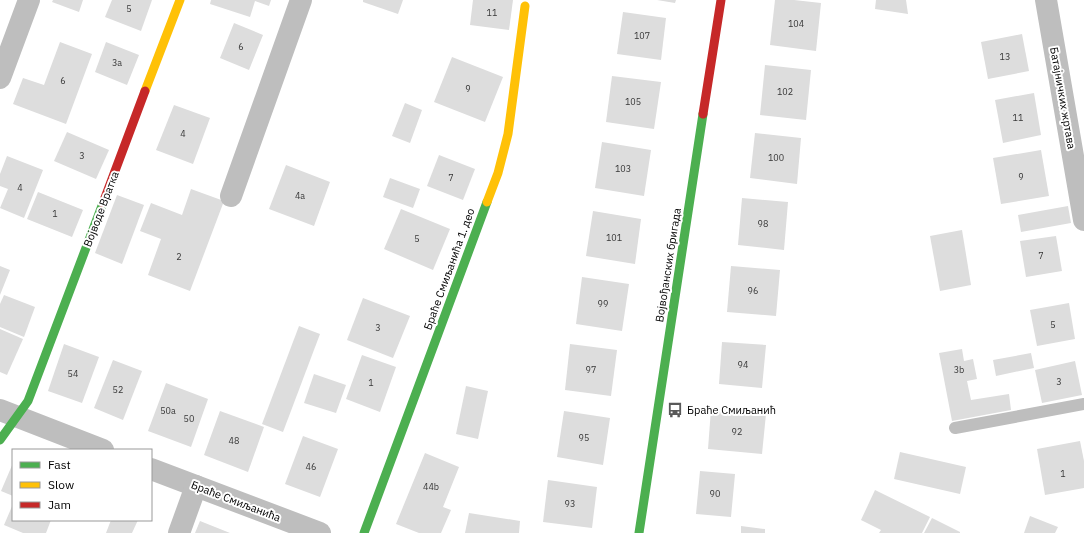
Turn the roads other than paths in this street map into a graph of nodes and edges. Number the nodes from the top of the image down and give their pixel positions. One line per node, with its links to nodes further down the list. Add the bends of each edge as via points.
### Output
1 (29, 0): 7 (street)
2 (180, 0): 12 (street, Војводе Вратка, via 28,401)
3 (301, 0): 9 (street)
4 (721, 0): 21 (street, Војвођанских бригада)
5 (1046, 0): 8 (street, Батајничких жртава)
6 (525, 6): 20 (street, Браће Смиљанића 1. део, via 508,134 498,173)
7 (0, 78)
8 (1075, 112): 10 (street, Батајничких жртава)
9 (231, 196)
10 (1084, 220)
11 (1084, 404): 13 (lane)
12 (9, 413): 14 (street, Војводе Вратка); 15 (street)
13 (956, 428)
14 (0, 440)
15 (101, 449)
16 (152, 469): 17 (street, Браће Смиљанића)
17 (196, 486): 18 (street); 19 (street, Браће Смиљанића)
18 (179, 533)
19 (320, 533)
20 (364, 533)
21 (639, 533)

